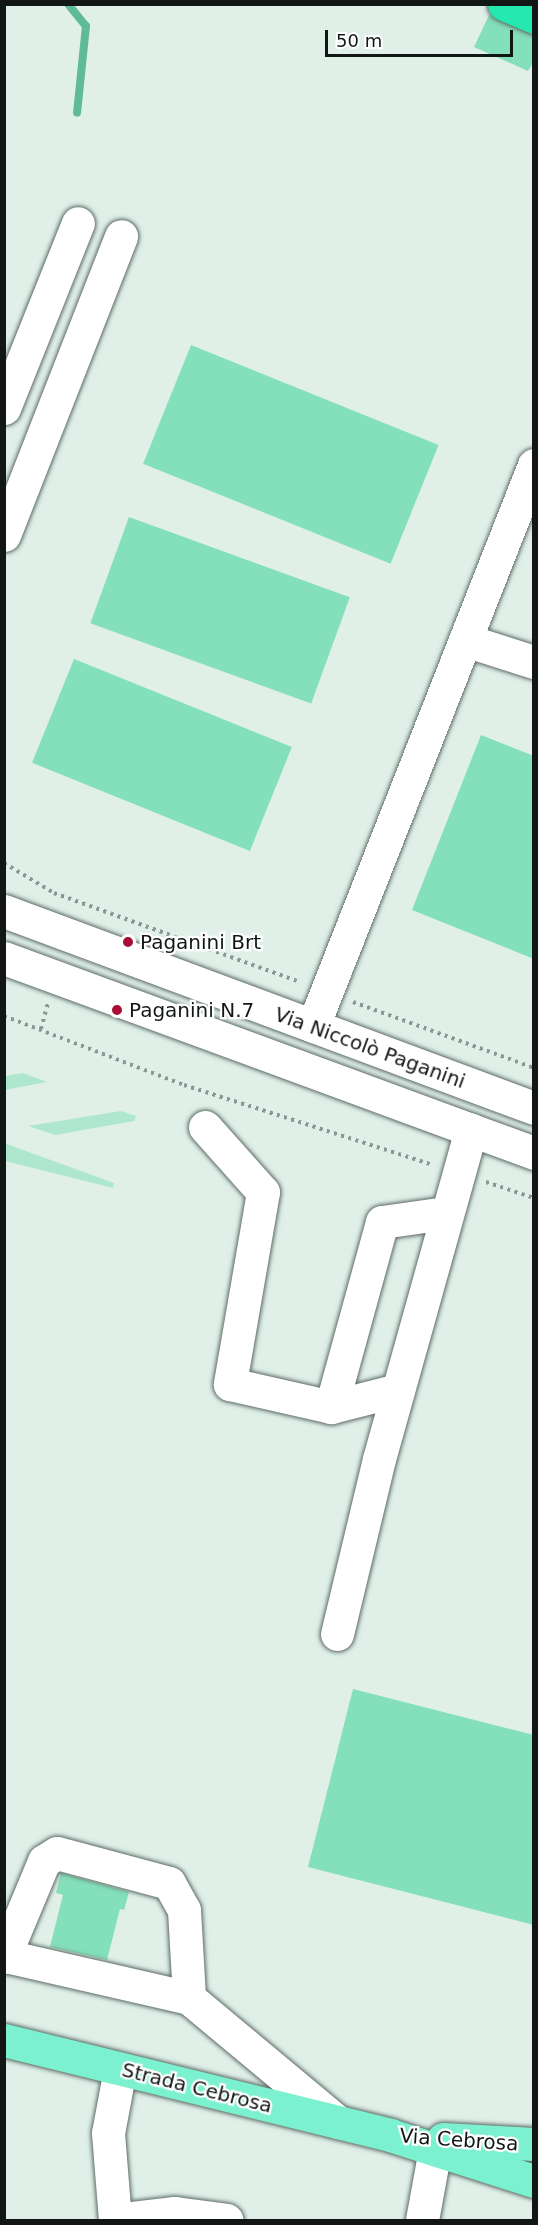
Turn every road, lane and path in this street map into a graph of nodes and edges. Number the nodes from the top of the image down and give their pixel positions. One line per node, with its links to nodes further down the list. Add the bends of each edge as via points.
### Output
1 (504, 4): 2 (highway)
2 (534, 17)
3 (78, 223): 5 (street)
4 (122, 236): 8 (street)
5 (4, 408)
6 (534, 465): 7 (street)
7 (527, 501): 9 (street)
8 (4, 535)
9 (465, 640): 10 (street); 14 (street)
10 (534, 662)
11 (4, 863): 14 (path, via 54,893)
12 (4, 911): 16 (street, Via Niccolò Paganini)
13 (4, 958): 20 (street)
14 (326, 992): 16 (street); 17 (path)
15 (4, 1016): 22 (path, via 184,1085)
16 (313, 1026): 18 (street, Via Niccolò Paganini)
17 (534, 1068)
18 (534, 1108)
19 (205, 1127): 26 (street, via 263,1192 230,1384)
20 (471, 1130): 21 (street); 22 (street)
21 (534, 1153)
22 (456, 1173): 23 (path); 24 (street)
23 (534, 1198)
24 (445, 1213): 25 (street); 26 (street, via 381,1222)
25 (398, 1390): 26 (street); 27 (street)
26 (331, 1407)
27 (337, 1634)
28 (5, 1956): 29 (street); 29 (street, via 33,1882 44,1862 57,1853 169,1882 184,1910)
29 (189, 1998): 32 (street)
30 (6, 2046): 31 (main road, Strada Cebrosa)
31 (120, 2069): 32 (main road, Strada Cebrosa); 38 (street, via 108,2133)
32 (338, 2122): 33 (main road, Strada Cebrosa)
33 (390, 2135): 34 (main road, Via Cebrosa); 35 (main road, Via Cebrosa)
34 (534, 2144)
35 (435, 2149): 36 (main road, Via Cebrosa); 40 (street)
36 (534, 2181)
37 (110, 2220): 38 (street)
38 (115, 2220): 39 (street, via 174,2213)
39 (227, 2220)
40 (422, 2220)

